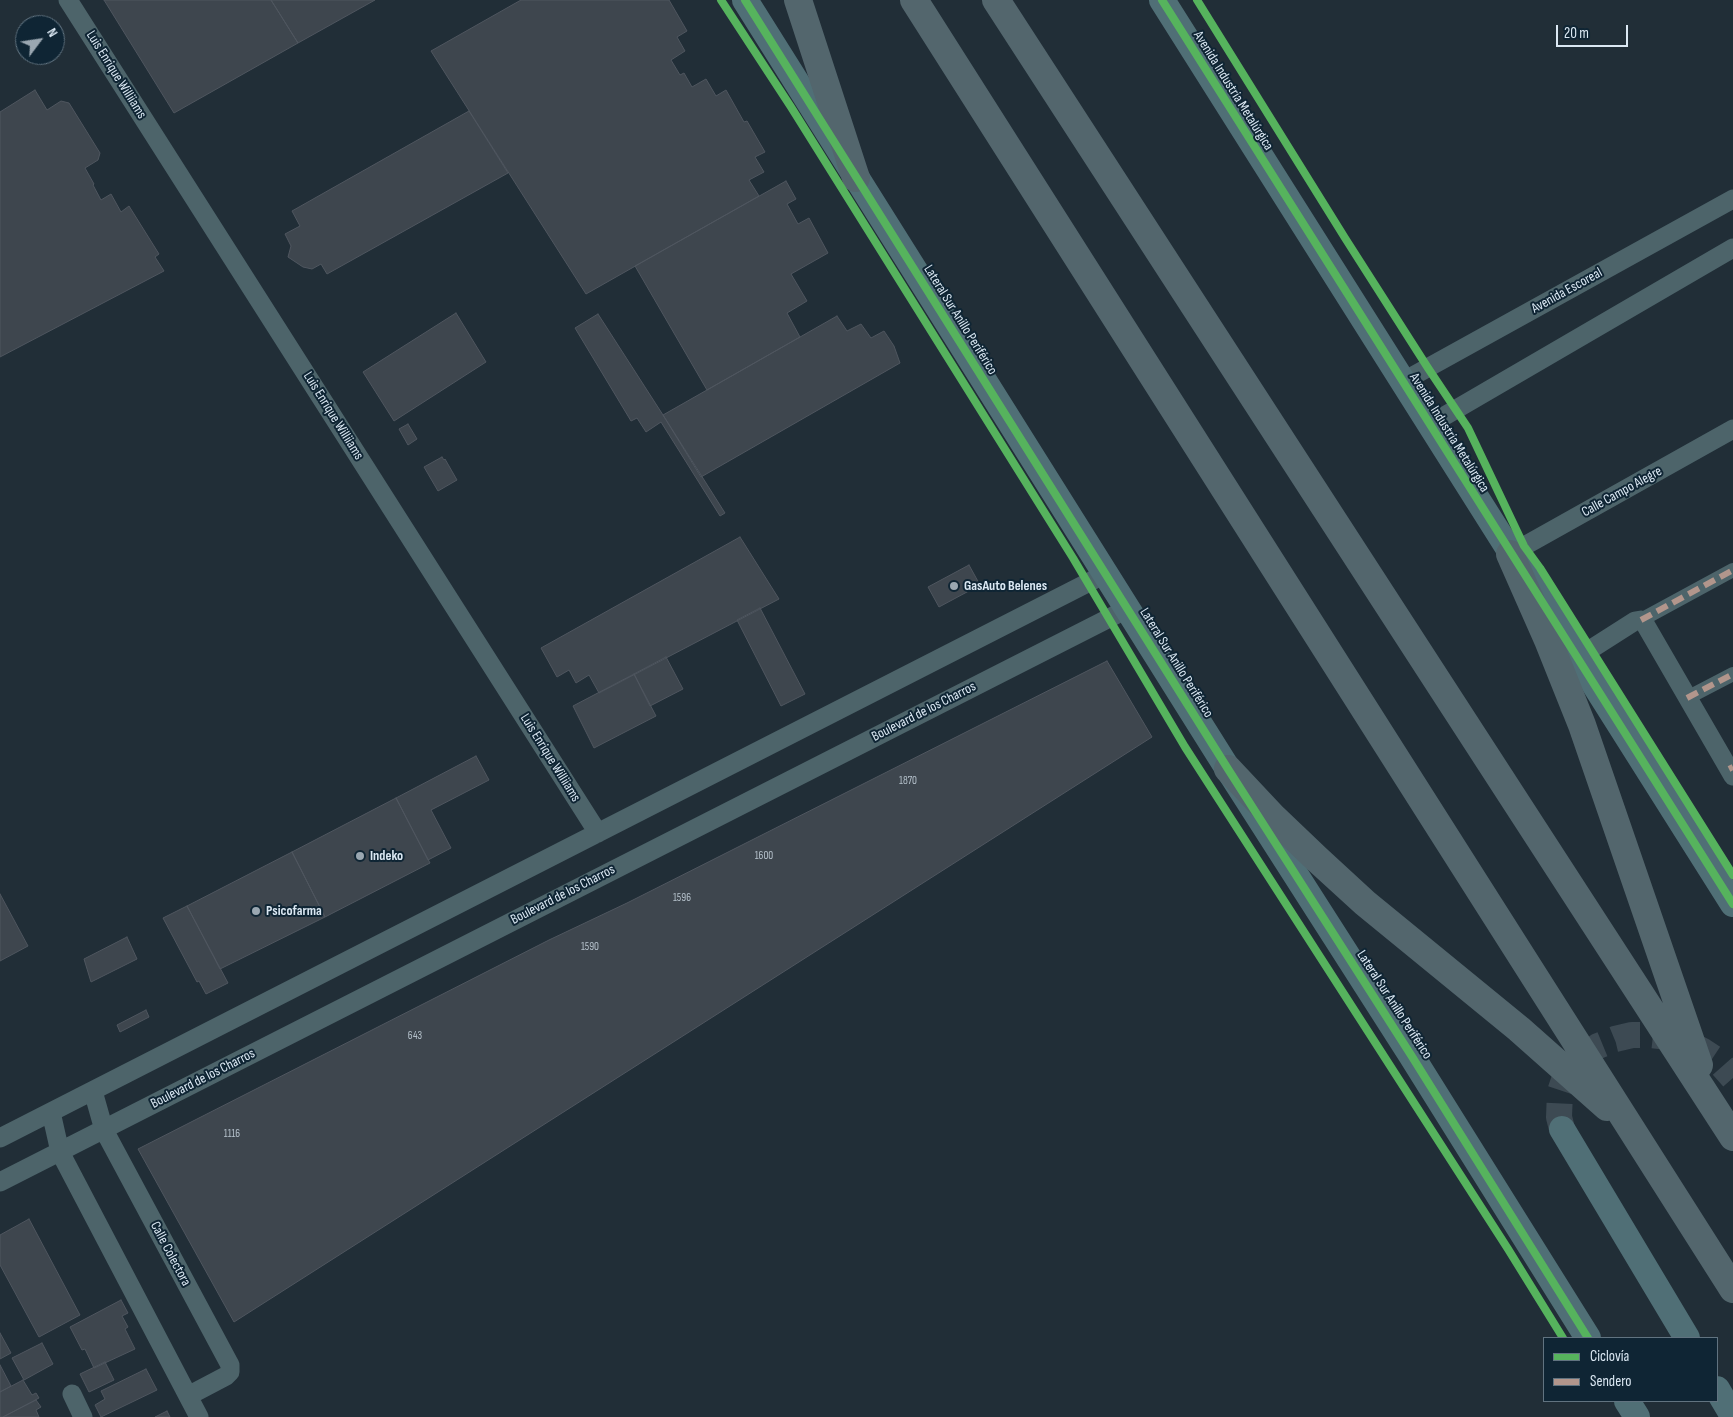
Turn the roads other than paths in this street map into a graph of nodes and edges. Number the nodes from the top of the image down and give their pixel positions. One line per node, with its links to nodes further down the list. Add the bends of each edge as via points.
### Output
1 (68, 0): 23 (street, Luis Enrique Williiams)
2 (745, 0): 7 (main road, Lateral Sur Anillo Periférico)
3 (798, 0): 7 (highway)
4 (914, 0): 30 (highway)
5 (996, 0): 26 (highway)
6 (1162, 0): 10 (main road, Avenida Industria Metalúrgica)
7 (856, 178): 15 (main road, Lateral Sur Anillo Periférico)
8 (1733, 199): 10 (street, Avenida Escoreal)
9 (1733, 248): 11 (street)
10 (1402, 382): 11 (main road, Avenida Industria Metalúrgica)
11 (1429, 425): 13 (main road, Avenida Industria Metalúrgica)
12 (1733, 429): 13 (street, Calle Campo Alegre)
13 (1510, 554): 18 (main road, Avenida Industria Metalúrgica); 26 (highway, via 1582,725)
14 (1733, 570): 17 (street)
15 (1105, 574): 16 (main road, Lateral Sur Anillo Periférico); 23 (street)
16 (1127, 609): 21 (main road, Lateral Sur Anillo Periférico); 29 (street, Boulevard de los Charros)
17 (1641, 620): 18 (street); 20 (street)
18 (1577, 658): 24 (main road, Avenida Industria Metalúrgica)
19 (1733, 674): 20 (street)
20 (1687, 698): 22 (street)
21 (1228, 769): 30 (highway, via 1316,859); 36 (main road, Lateral Sur Anillo Periférico)
22 (1732, 770)
23 (598, 833): 25 (street)
24 (1730, 892)
25 (93, 1091): 27 (street); 29 (street, Calle Colectora)
26 (1714, 1106): 31 (highway)
27 (51, 1112): 32 (street); 33 (street)
28 (1562, 1129): 37 (main road)
29 (104, 1130): 33 (street, Boulevard de los Charros); 40 (street, Calle Colectora, via 230,1365 226,1376)
30 (1632, 1130): 35 (highway)
31 (1733, 1137)
32 (0, 1138)
33 (60, 1152): 34 (street, Boulevard de los Charros); 40 (street)
34 (0, 1182)
35 (1733, 1289)
36 (1587, 1337)
37 (1686, 1337)
38 (1718, 1391): 42 (main road)
39 (72, 1394): 43 (street)
40 (188, 1396): 44 (street)
41 (1628, 1402): 45 (main road)
42 (1733, 1416)
43 (83, 1417)
44 (199, 1417)
45 (1637, 1417)

